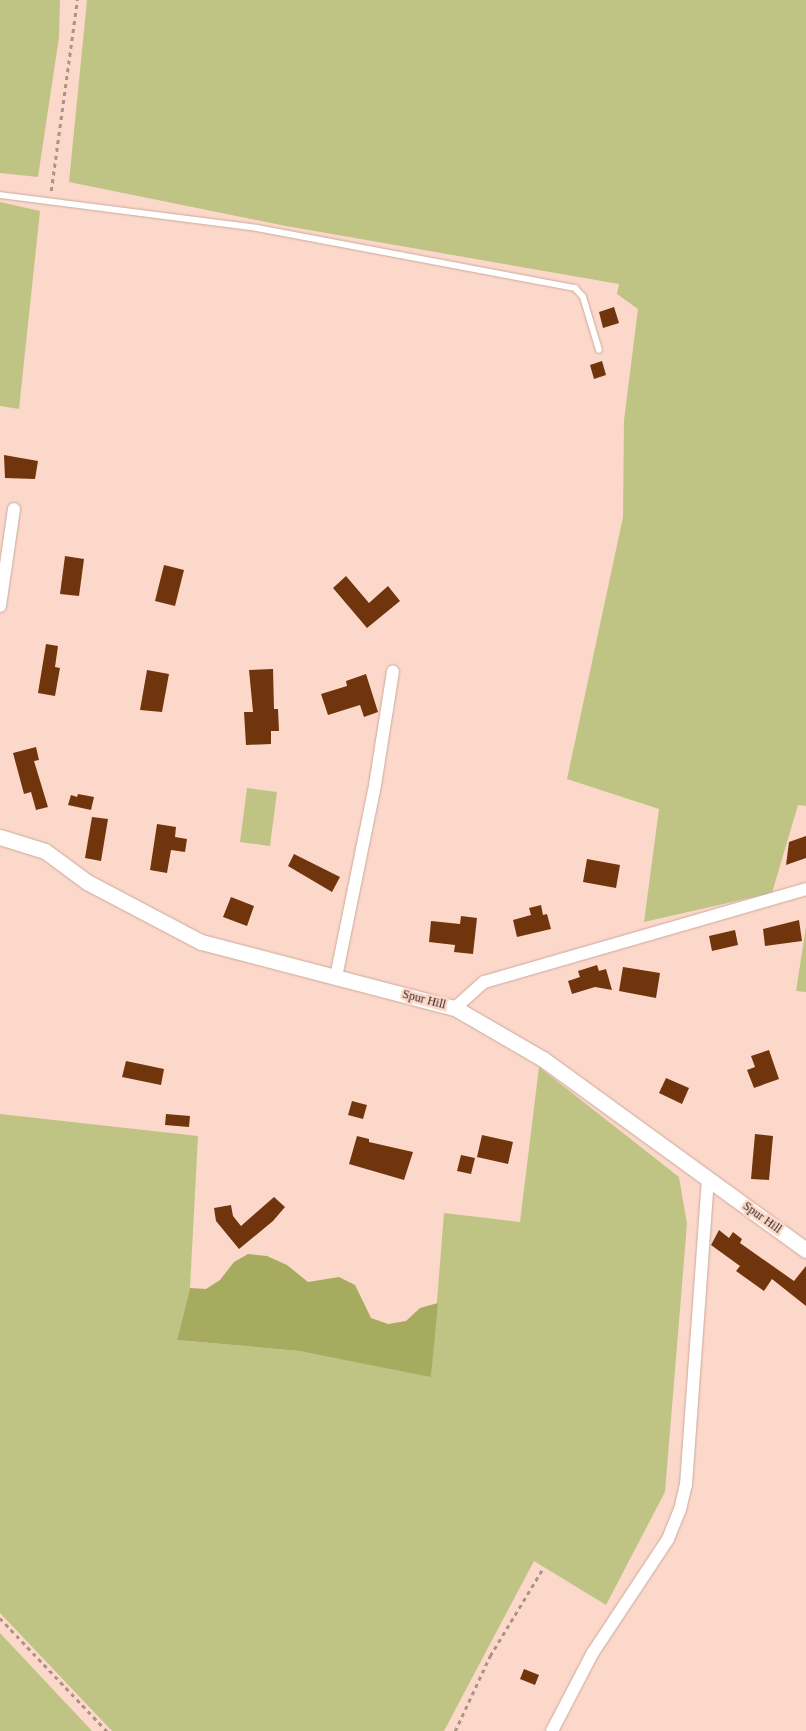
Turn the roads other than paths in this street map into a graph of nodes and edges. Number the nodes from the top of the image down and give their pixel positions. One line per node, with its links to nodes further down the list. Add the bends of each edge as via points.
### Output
1 (0, 195): 2 (lane, via 257,228 575,288 583,297)
2 (599, 350)
3 (14, 509): 4 (street)
4 (0, 606)
5 (393, 671): 8 (street, via 375,785)
6 (0, 837): 8 (street, Spur Hill, via 45,851 87,882 191,937)
7 (806, 889): 9 (street, via 484,982)
8 (336, 977): 9 (street, Spur Hill)
9 (455, 1008): 10 (street, Spur Hill, via 543,1059)
10 (708, 1181): 11 (street, Spur Hill); 12 (street, via 686,1485 680,1510 668,1540 592,1654)
11 (806, 1250)
12 (552, 1731)

